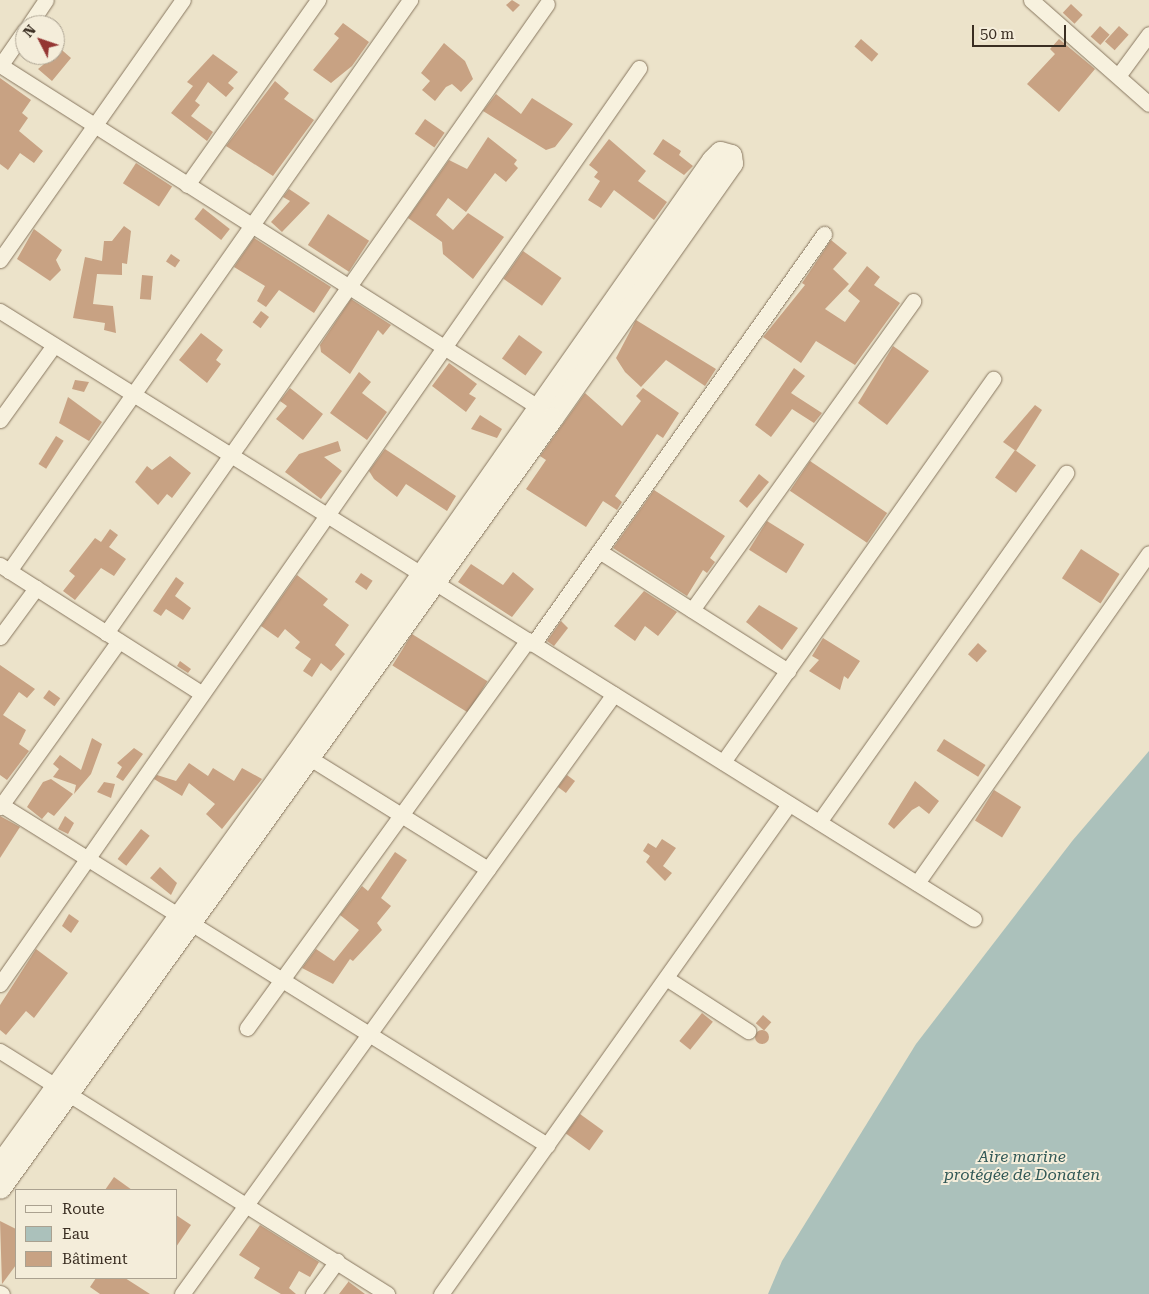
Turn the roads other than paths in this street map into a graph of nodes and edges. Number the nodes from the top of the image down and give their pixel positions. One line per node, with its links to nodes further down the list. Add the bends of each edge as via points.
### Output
1 (46, 0): 7 (street)
2 (184, 0): 14 (street)
3 (318, 0): 15 (street)
4 (410, 0): 16 (street)
5 (1031, 0): 12 (street)
6 (547, 4): 19 (street)
7 (36, 15)
8 (1149, 34): 12 (street)
9 (15, 44): 10 (street)
10 (0, 66): 14 (street)
11 (639, 68): 24 (street)
12 (1118, 76): 13 (street)
13 (1149, 104)
14 (95, 126): 15 (street); 18 (street)
15 (187, 185): 16 (street)
16 (252, 226): 19 (street); 26 (street)
17 (824, 234): 32 (street)
18 (0, 260)
19 (348, 288): 24 (street); 29 (street)
20 (913, 301): 37 (street)
21 (0, 311): 23 (street)
22 (608, 323): 22 (street, via 732,163 731,155 720,152 712,160); 27 (street); 35 (street)
23 (54, 344): 26 (street); 28 (street)
24 (442, 348): 27 (street); 31 (street)
25 (993, 379): 42 (street)
26 (133, 394): 29 (street); 34 (street)
27 (538, 407): 35 (street)
28 (0, 420)
29 (231, 455): 31 (street); 38 (street)
30 (1066, 473): 50 (street)
31 (325, 514): 35 (street); 43 (street)
32 (599, 551): 37 (street); 41 (street)
33 (1149, 553): 53 (street)
34 (5, 568): 36 (street)
35 (426, 580): 41 (street); 45 (street); 55 (street, via 296,753)
36 (36, 588): 38 (street); 39 (street)
37 (692, 610): 42 (street)
38 (106, 633): 40 (street)
39 (0, 637)
40 (120, 641): 43 (street); 48 (street)
41 (531, 642): 44 (street); 49 (street)
42 (788, 671): 46 (street)
43 (201, 694): 51 (street)
44 (614, 694): 46 (street); 52 (street)
45 (308, 757): 49 (street); 55 (street)
46 (723, 762): 47 (street)
47 (789, 804): 50 (street); 56 (street)
48 (1, 805): 51 (street)
49 (401, 815): 52 (street); 57 (street)
50 (819, 822): 53 (street)
51 (88, 859): 55 (street); 58 (street)
52 (488, 869): 61 (street)
53 (917, 883): 54 (street)
54 (974, 918)
55 (182, 920): 57 (street); 63 (street)
56 (666, 978): 60 (street); 64 (street)
57 (282, 979): 59 (street); 61 (street)
58 (0, 984)
59 (247, 1028)
60 (748, 1031)
61 (370, 1034): 64 (street); 67 (street)
62 (0, 1051): 63 (street)
63 (63, 1089): 65 (street); 66 (street); 67 (street)
64 (547, 1145): 72 (street)
65 (0, 1164)
66 (0, 1188)
67 (247, 1204): 68 (street); 69 (street)
68 (337, 1261): 70 (street); 71 (street)
69 (182, 1294)
70 (313, 1294)
71 (388, 1294)
72 (441, 1294)

